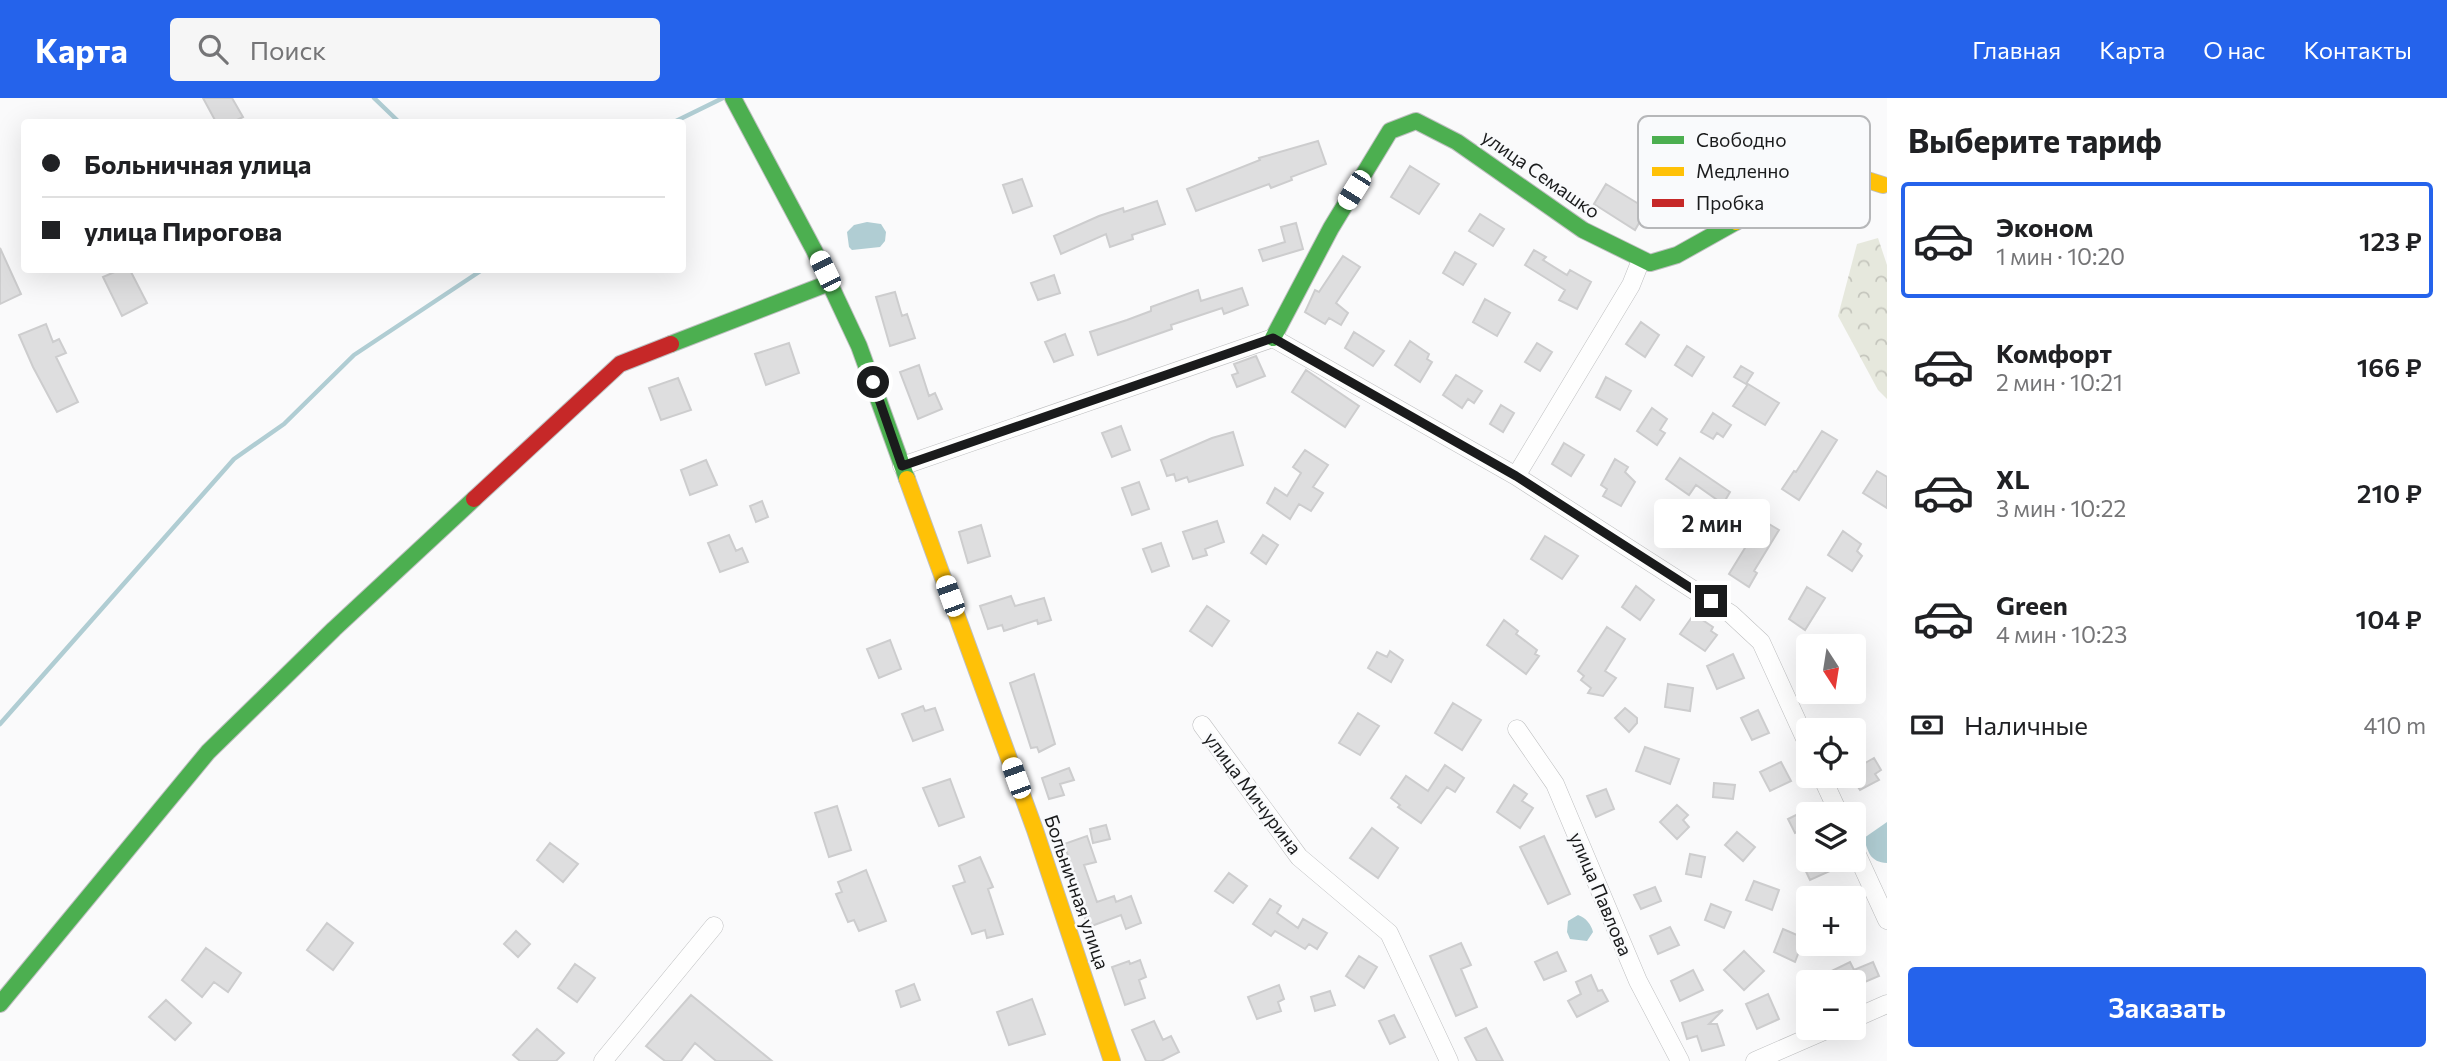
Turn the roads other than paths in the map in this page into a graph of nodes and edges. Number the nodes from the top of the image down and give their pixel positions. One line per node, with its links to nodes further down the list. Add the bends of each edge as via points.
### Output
1 (733, 98): 6 (street, Больничная улица)
2 (1870, 181): 3 (street)
3 (1884, 185)
4 (1725, 228): 5 (street, via 1677,255 1650,263)
5 (1641, 260): 7 (street, улица Семашко, via 1583,230 1457,142 1416,121 1390,131 1331,228); 9 (street, via 1631,285)
6 (830, 283): 8 (street, Больничная улица, via 873,382); 16 (street, via 620,364 208,752)
7 (1273, 338): 8 (street); 9 (street)
8 (902, 466): 21 (street, Больничная улица, via 1035,830)
9 (1516, 476): 10 (street, via 1731,614 1757,636)
10 (1796, 720)
11 (1202, 724): 22 (street, улица Мичурина, via 1299,857 1389,933)
12 (1517, 729): 23 (street, улица Павлова, via 1555,784 1638,981)
13 (1865, 872): 14 (street)
14 (1887, 920)
15 (714, 926): 20 (street)
16 (0, 1004)
17 (1887, 1004): 18 (street)
18 (1866, 1013)
19 (1803, 1040): 24 (street)
20 (603, 1061)
21 (1112, 1061)
22 (1449, 1061)
23 (1681, 1061)
24 (1755, 1061)

